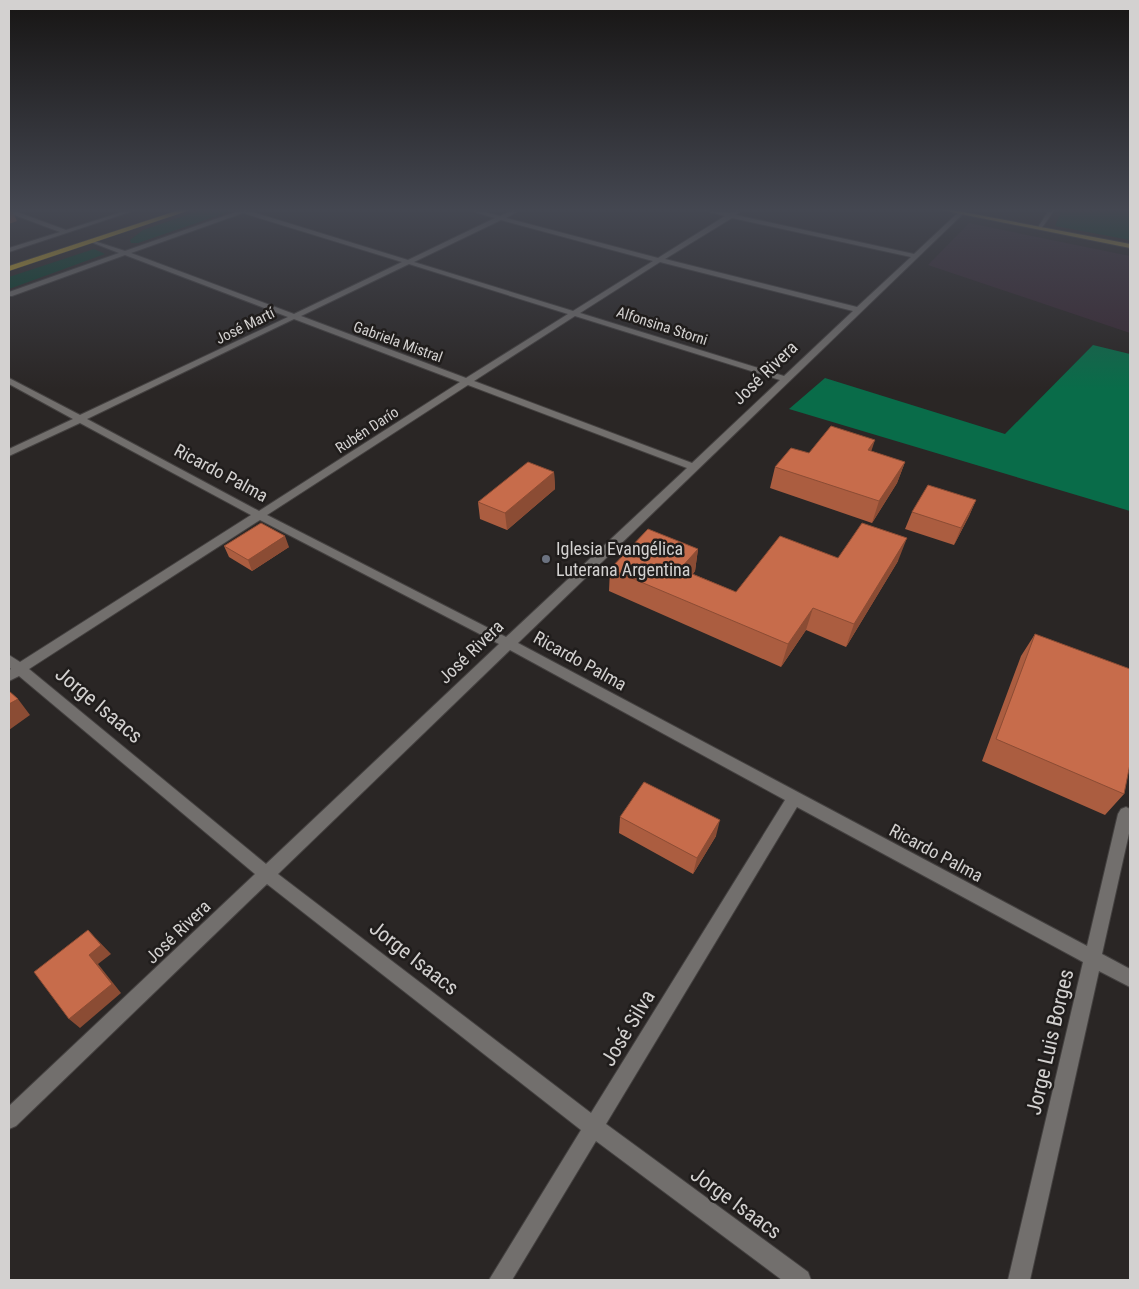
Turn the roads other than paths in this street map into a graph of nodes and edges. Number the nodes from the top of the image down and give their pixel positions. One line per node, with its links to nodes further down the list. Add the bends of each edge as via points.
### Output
1 (79, 269): 8 (street)
2 (166, 269): 11 (street, Gabriela Mistral)
3 (389, 269): 11 (street, José Martí)
4 (431, 269): 10 (street, Alfonsina Storni)
5 (644, 269): 10 (street, Rubén Darío)
6 (696, 269): 9 (street)
7 (902, 269): 9 (street, José Rivera)
8 (9, 294)
9 (859, 310): 12 (street, José Rivera)
10 (574, 313): 12 (street, Alfonsina Storni); 14 (street, Rubén Darío)
11 (293, 318): 14 (street, Gabriela Mistral); 15 (street, José Martí)
12 (786, 380): 17 (street, José Rivera)
13 (9, 381): 15 (street, Ricardo Palma)
14 (468, 383): 17 (street, Gabriela Mistral); 18 (street, Rubén Darío)
15 (82, 419): 16 (street, José Martí); 18 (street, Ricardo Palma)
16 (9, 453)
17 (694, 467): 19 (street, José Rivera)
18 (261, 516): 19 (street, Ricardo Palma); 20 (street, Rubén Darío)
19 (507, 643): 21 (street, Ricardo Palma); 23 (street, José Rivera)
20 (12, 669): 23 (street, Jorge Isaacs)
21 (794, 799): 24 (street, Ricardo Palma); 27 (street, José Silva)
22 (1126, 814): 24 (street, Jorge Luis Borges)
23 (266, 874): 26 (street, José Rivera); 27 (street, Jorge Isaacs)
24 (1092, 958): 25 (street, Ricardo Palma); 30 (street, Jorge Luis Borges)
25 (1130, 978)
26 (9, 1119)
27 (593, 1128): 28 (street, José Silva); 29 (street, Jorge Isaacs)
28 (500, 1280)
29 (800, 1280)
30 (1019, 1280)

